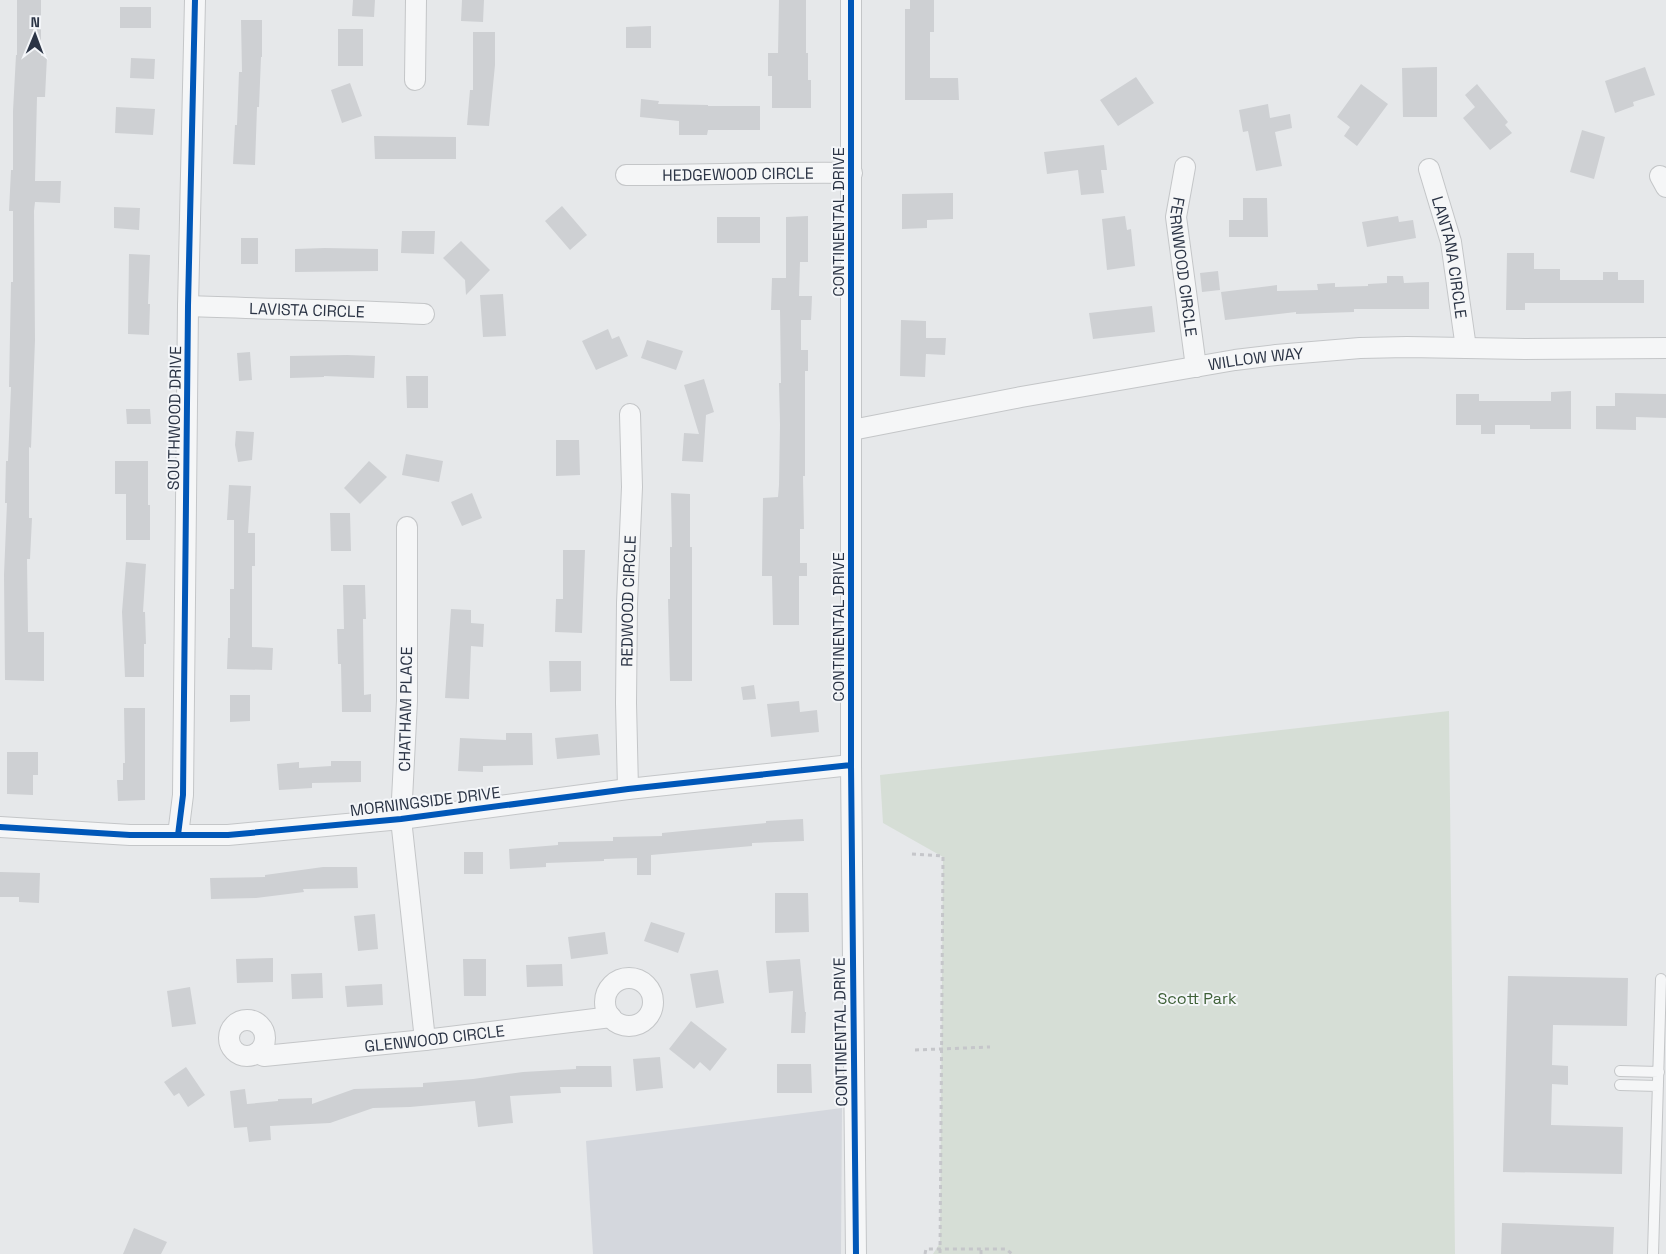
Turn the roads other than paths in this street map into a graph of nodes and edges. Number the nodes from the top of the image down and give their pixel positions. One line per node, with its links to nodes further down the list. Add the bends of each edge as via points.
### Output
1 (196, 0): 9 (street, SOUTHWOOD DRIVE)
2 (416, 0): 4 (street)
3 (851, 0): 7 (street, CONTINENTAL DRIVE)
4 (414, 80)
5 (1185, 167): 13 (street, FERNWOOD CIRCLE, via 1176,217)
6 (1430, 169): 11 (street, LANTANA CIRCLE, via 1451,242)
7 (852, 173): 8 (street, HEDGEWOOD CIRCLE); 15 (street, CONTINENTAL DRIVE)
8 (626, 175)
9 (188, 306): 10 (street, LAVISTA CIRCLE); 21 (street, SOUTHWOOD DRIVE, via 182,795)
10 (424, 314)
11 (1466, 348): 12 (street, WILLOW WAY); 13 (street, WILLOW WAY, via 1360,348 1276,354)
12 (1666, 348)
13 (1196, 367): 15 (street, WILLOW WAY)
14 (630, 414): 18 (street, REDWOOD CIRCLE)
15 (852, 430): 17 (street, CONTINENTAL DRIVE)
16 (406, 527): 19 (street, CHATHAM PLACE, via 406,701)
17 (852, 765): 18 (street, MORNINGSIDE DRIVE); 30 (street, CONTINENTAL DRIVE)
18 (628, 790): 19 (street, MORNINGSIDE DRIVE)
19 (401, 820): 21 (street, MORNINGSIDE DRIVE, via 228,835); 24 (street, CHATHAM PLACE)
20 (0, 827): 21 (street, MORNINGSIDE DRIVE)
21 (178, 835)
22 (1661, 979): 27 (lane)
23 (611, 1017): 24 (street, GLENWOOD CIRCLE)
24 (425, 1040): 25 (street, GLENWOOD CIRCLE, via 264,1056)
25 (257, 1053)
26 (1620, 1072): 27 (lane)
27 (1658, 1072): 29 (lane)
28 (1620, 1084): 29 (lane)
29 (1658, 1086): 31 (lane)
30 (856, 1254)
31 (1653, 1254)

